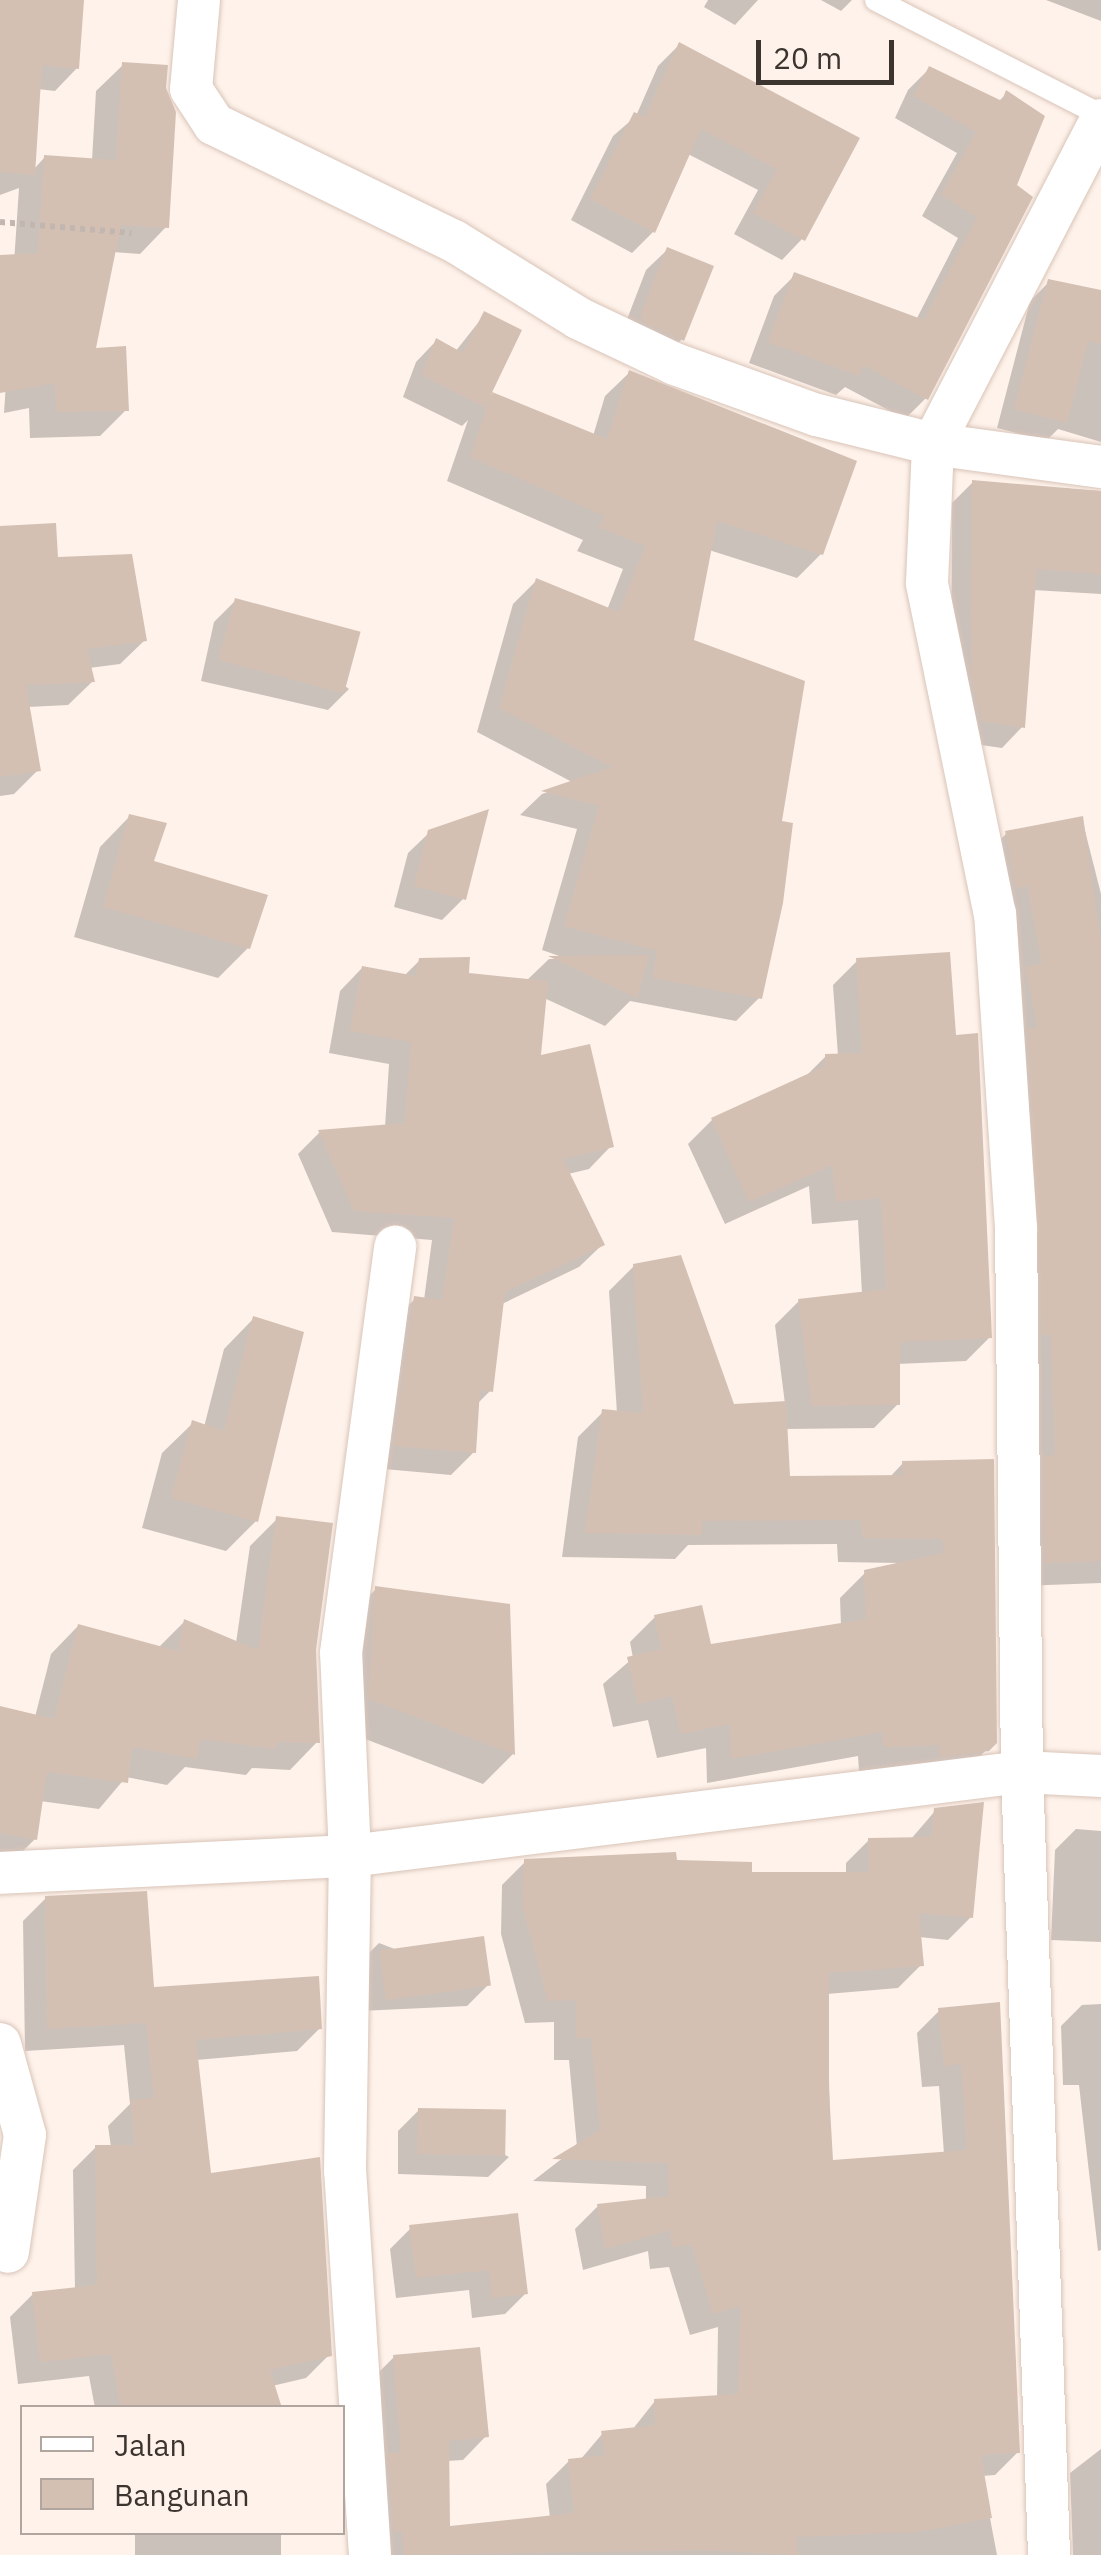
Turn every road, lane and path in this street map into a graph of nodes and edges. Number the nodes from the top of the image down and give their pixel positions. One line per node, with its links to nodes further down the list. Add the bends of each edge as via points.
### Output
1 (199, 0): 6 (street, via 191,89 205,116 228,133 454,241 578,318 675,364 817,415)
2 (876, 0): 3 (lane)
3 (1101, 118): 6 (street)
4 (0, 222): 5 (path)
5 (132, 233)
6 (933, 444): 7 (street); 9 (street, via 928,584 994,915 1015,1208)
7 (1101, 467)
8 (395, 1248): 11 (street, via 341,1652)
9 (1022, 1772): 10 (street); 11 (street); 16 (street)
10 (1101, 1776)
11 (350, 1856): 12 (street); 15 (street, via 345,2171)
12 (0, 1873)
13 (0, 2044): 14 (street, via 25,2135)
14 (8, 2252)
15 (370, 2555)
16 (1049, 2555)

